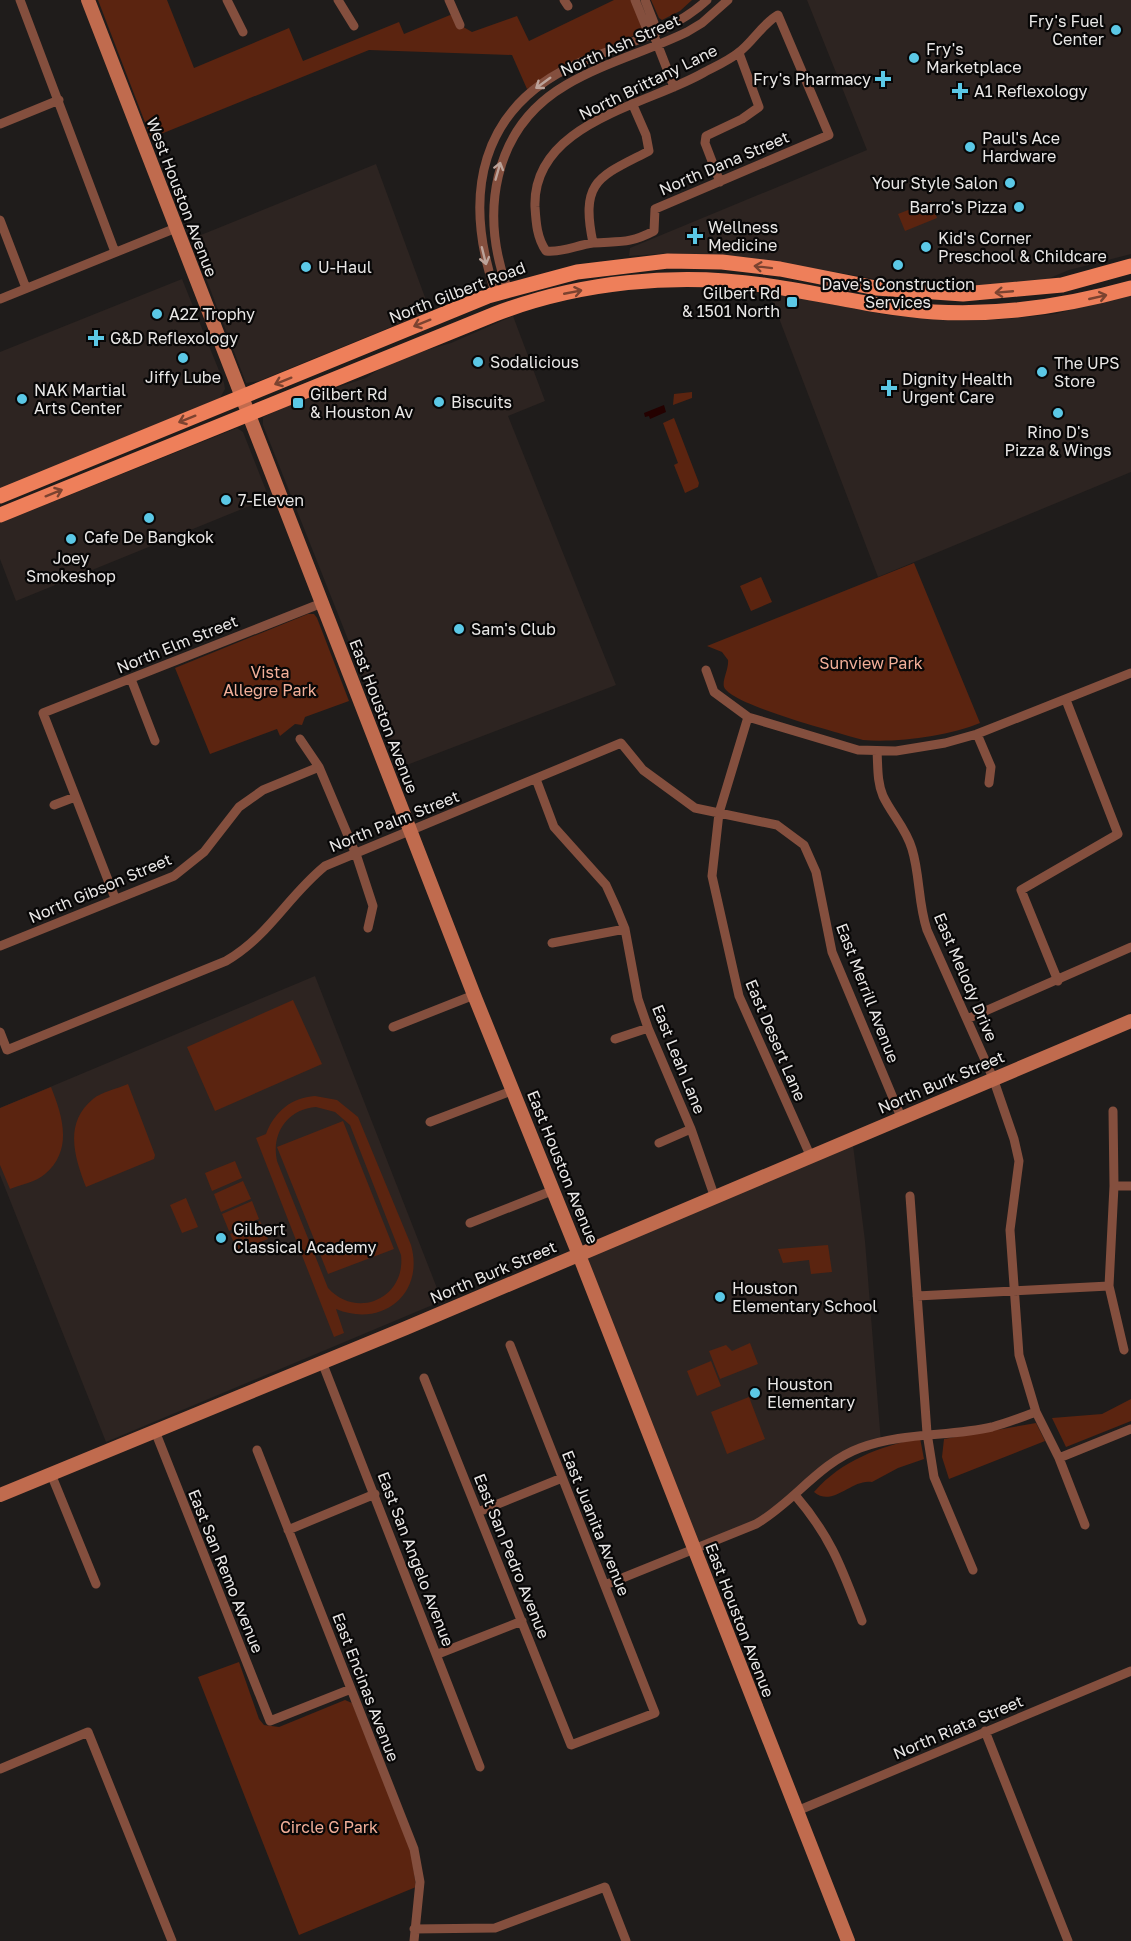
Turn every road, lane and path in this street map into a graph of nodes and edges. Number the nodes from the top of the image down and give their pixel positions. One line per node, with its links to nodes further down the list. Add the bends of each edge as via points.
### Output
1 (20, 0): 17 (street)
2 (88, 0): 23 (street, West Houston Avenue)
3 (227, 0): 12 (street)
4 (338, 0): 11 (street)
5 (449, 0): 10 (street)
6 (635, 0): 13 (street, via 646,27)
7 (645, 0): 13 (street)
8 (706, 0): 13 (street, North Ash Street)
9 (728, 0): 14 (street, North Ash Street, via 702,23)
10 (460, 25)
11 (354, 26)
12 (243, 32)
13 (654, 33): 14 (street); 31 (street, North Ash Street, one-way to 31, via 579,62 552,77 526,97 504,123 482,173 478,209 482,249)
14 (658, 45): 16 (street); 31 (street, North Ash Street, one-way to 14, via 492,215 495,180 504,152 532,112 565,85)
15 (739, 53): 16 (street, North Brittany Lane); 20 (street, North Brittany Lane, via 778,15); 21 (street, via 759,106 706,136)
16 (674, 87): 18 (street, North Brittany Lane)
17 (59, 100): 19 (street); 26 (street)
18 (632, 103): 24 (street, via 649,151 612,168 594,186 588,220); 25 (street, North Brittany Lane, via 575,135 548,163 535,193 540,243)
19 (0, 124)
20 (829, 135): 21 (street, North Dana Street)
21 (720, 182): 24 (street, North Dana Street, via 656,208 654,231 639,239 617,244)
22 (0, 220): 29 (street)
23 (176, 228): 26 (street); 34 (street, West Houston Avenue)
24 (593, 243): 25 (street, North Dana Street)
25 (546, 251)
26 (115, 252): 29 (street)
27 (1131, 266): 28 (main road, North Gilbert Road)
28 (1062, 285): 31 (main road, North Gilbert Road, one-way to 31, via 987,294 921,292 876,288 780,269 686,261 603,267); 33 (main road)
29 (26, 288): 32 (street)
30 (1131, 288): 33 (main road, North Gilbert Road, one-way to 30)
31 (502, 292): 34 (main road, North Gilbert Road, one-way to 34)
32 (0, 299)
33 (1064, 304): 34 (main road, North Gilbert Road, one-way to 33, via 504,311 618,284 718,280 936,312 994,312)
34 (244, 406): 35 (main road, North Gilbert Road, one-way to 35); 36 (main road, North Gilbert Road, one-way to 34); 37 (street, East Houston Avenue)
35 (0, 496)
36 (0, 515)
37 (322, 603): 40 (street, North Elm Street); 54 (street, East Houston Avenue)
38 (706, 670): 42 (street, via 714,692)
39 (1131, 673): 41 (street)
40 (131, 679): 45 (street); 51 (street, North Elm Street, via 43,713)
41 (1066, 700): 43 (street); 62 (street, via 1118,834 1021,890)
42 (748, 717): 47 (street, via 858,750); 53 (street, East Desert Lane)
43 (977, 734): 47 (street, via 945,743); 50 (street, via 991,767)
44 (300, 739): 48 (street)
45 (155, 741)
46 (621, 743): 49 (street, North Palm Street); 53 (street, East Merrill Avenue, via 643,770 695,808)
47 (877, 751): 64 (street, East Melody Drive, via 878,780 884,798 907,833 915,860 920,909)
48 (319, 767): 55 (street); 56 (street, North Gibson Street, via 263,790 239,807 191,865 174,876)
49 (536, 779): 54 (street, North Palm Street); 58 (street, East Leah Lane, via 554,827 606,885)
50 (990, 783)
51 (75, 797): 52 (street); 56 (street)
52 (54, 805)
53 (719, 813): 73 (street, East Merrill Avenue, via 777,825 804,845 816,872 832,952); 77 (street, East Desert Lane, via 712,876 733,976)
54 (410, 830): 55 (street, North Palm Street); 63 (street, East Houston Avenue)
55 (355, 853): 57 (street, via 374,906); 68 (street, North Palm Street, via 312,876 264,933 226,961 7,1050)
56 (115, 898): 60 (street, North Gibson Street)
57 (368, 928)
58 (625, 929): 59 (street); 67 (street, East Leah Lane, via 638,999)
59 (552, 943)
60 (0, 946)
61 (1131, 947): 62 (street)
62 (1058, 981): 64 (street)
63 (474, 995): 66 (street); 71 (street, East Houston Avenue)
64 (967, 1019): 70 (street, East Melody Drive)
65 (1131, 1021): 70 (street, North Burk Street)
66 (393, 1026)
67 (648, 1028): 69 (street); 75 (street, East Leah Lane)
68 (0, 1032)
69 (615, 1039)
70 (993, 1078): 73 (street, North Burk Street); 86 (street, East Melody Drive, via 1019,1161 1010,1230)
71 (514, 1090): 74 (street); 80 (street, East Houston Avenue)
72 (1113, 1111): 78 (street)
73 (901, 1117): 77 (street, North Burk Street)
74 (430, 1122)
75 (691, 1129): 76 (street); 81 (street, East Leah Lane)
76 (659, 1143)
77 (810, 1155): 81 (street, North Burk Street)
78 (1114, 1186): 79 (street); 85 (street)
79 (1131, 1186)
80 (554, 1190): 83 (street); 84 (street, East Houston Avenue)
81 (714, 1195): 84 (street, North Burk Street)
82 (910, 1196): 87 (street)
83 (470, 1223)
84 (579, 1254): 90 (street, North Burk Street); 106 (street, East Houston Avenue)
85 (1109, 1286): 86 (street); 89 (street)
86 (1014, 1289): 87 (street); 92 (street, East Melody Drive, via 1019,1355)
87 (917, 1296): 95 (street)
88 (510, 1345): 99 (street, East Juanita Avenue)
89 (1124, 1350)
90 (322, 1362): 94 (street, North Burk Street); 100 (street, East San Angelo Avenue)
91 (424, 1378): 103 (street, East San Pedro Avenue)
92 (1036, 1412): 95 (street, via 991,1427); 97 (street, East Melody Drive)
93 (1131, 1429): 97 (street)
94 (155, 1431): 98 (street, North Burk Street); 114 (street, East San Remo Avenue, via 270,1721)
95 (927, 1433): 102 (street, via 860,1448 831,1464); 107 (street, via 934,1477)
96 (256, 1450): 105 (street, East Encinas Avenue)
97 (1059, 1458): 104 (street, East Melody Drive)
98 (51, 1474): 101 (street, North Burk Street); 108 (street)
99 (562, 1478): 103 (street); 109 (street, East Juanita Avenue)
100 (375, 1494): 105 (street); 112 (street, East San Angelo Avenue)
101 (0, 1495)
102 (795, 1495): 106 (street, via 756,1524); 111 (street, via 832,1545)
103 (478, 1512): 110 (street, East San Pedro Avenue)
104 (1085, 1525)
105 (288, 1530): 114 (street, East Encinas Avenue)
106 (694, 1549): 109 (street); 119 (street, East Houston Avenue)
107 (973, 1570)
108 (96, 1584)
109 (605, 1585): 116 (street, East Juanita Avenue, via 655,1713)
110 (522, 1621): 112 (street); 116 (street, East San Pedro Avenue)
111 (862, 1621)
112 (438, 1654): 117 (street, East San Angelo Avenue)
113 (1131, 1671): 115 (street, North Riata Street)
114 (351, 1689): 120 (street, East Encinas Avenue, via 414,1849 420,1882)
115 (985, 1731): 119 (street, North Riata Street); 125 (street)
116 (571, 1746)
117 (480, 1767)
118 (0, 1769): 121 (street, via 88,1732)
119 (797, 1811): 124 (street, East Houston Avenue)
120 (414, 1929): 122 (street, East Encinas Avenue); 123 (street, via 495,1928 605,1887)
121 (172, 1941)
122 (414, 1941)
123 (626, 1941)
124 (848, 1941)
125 (1068, 1941)

